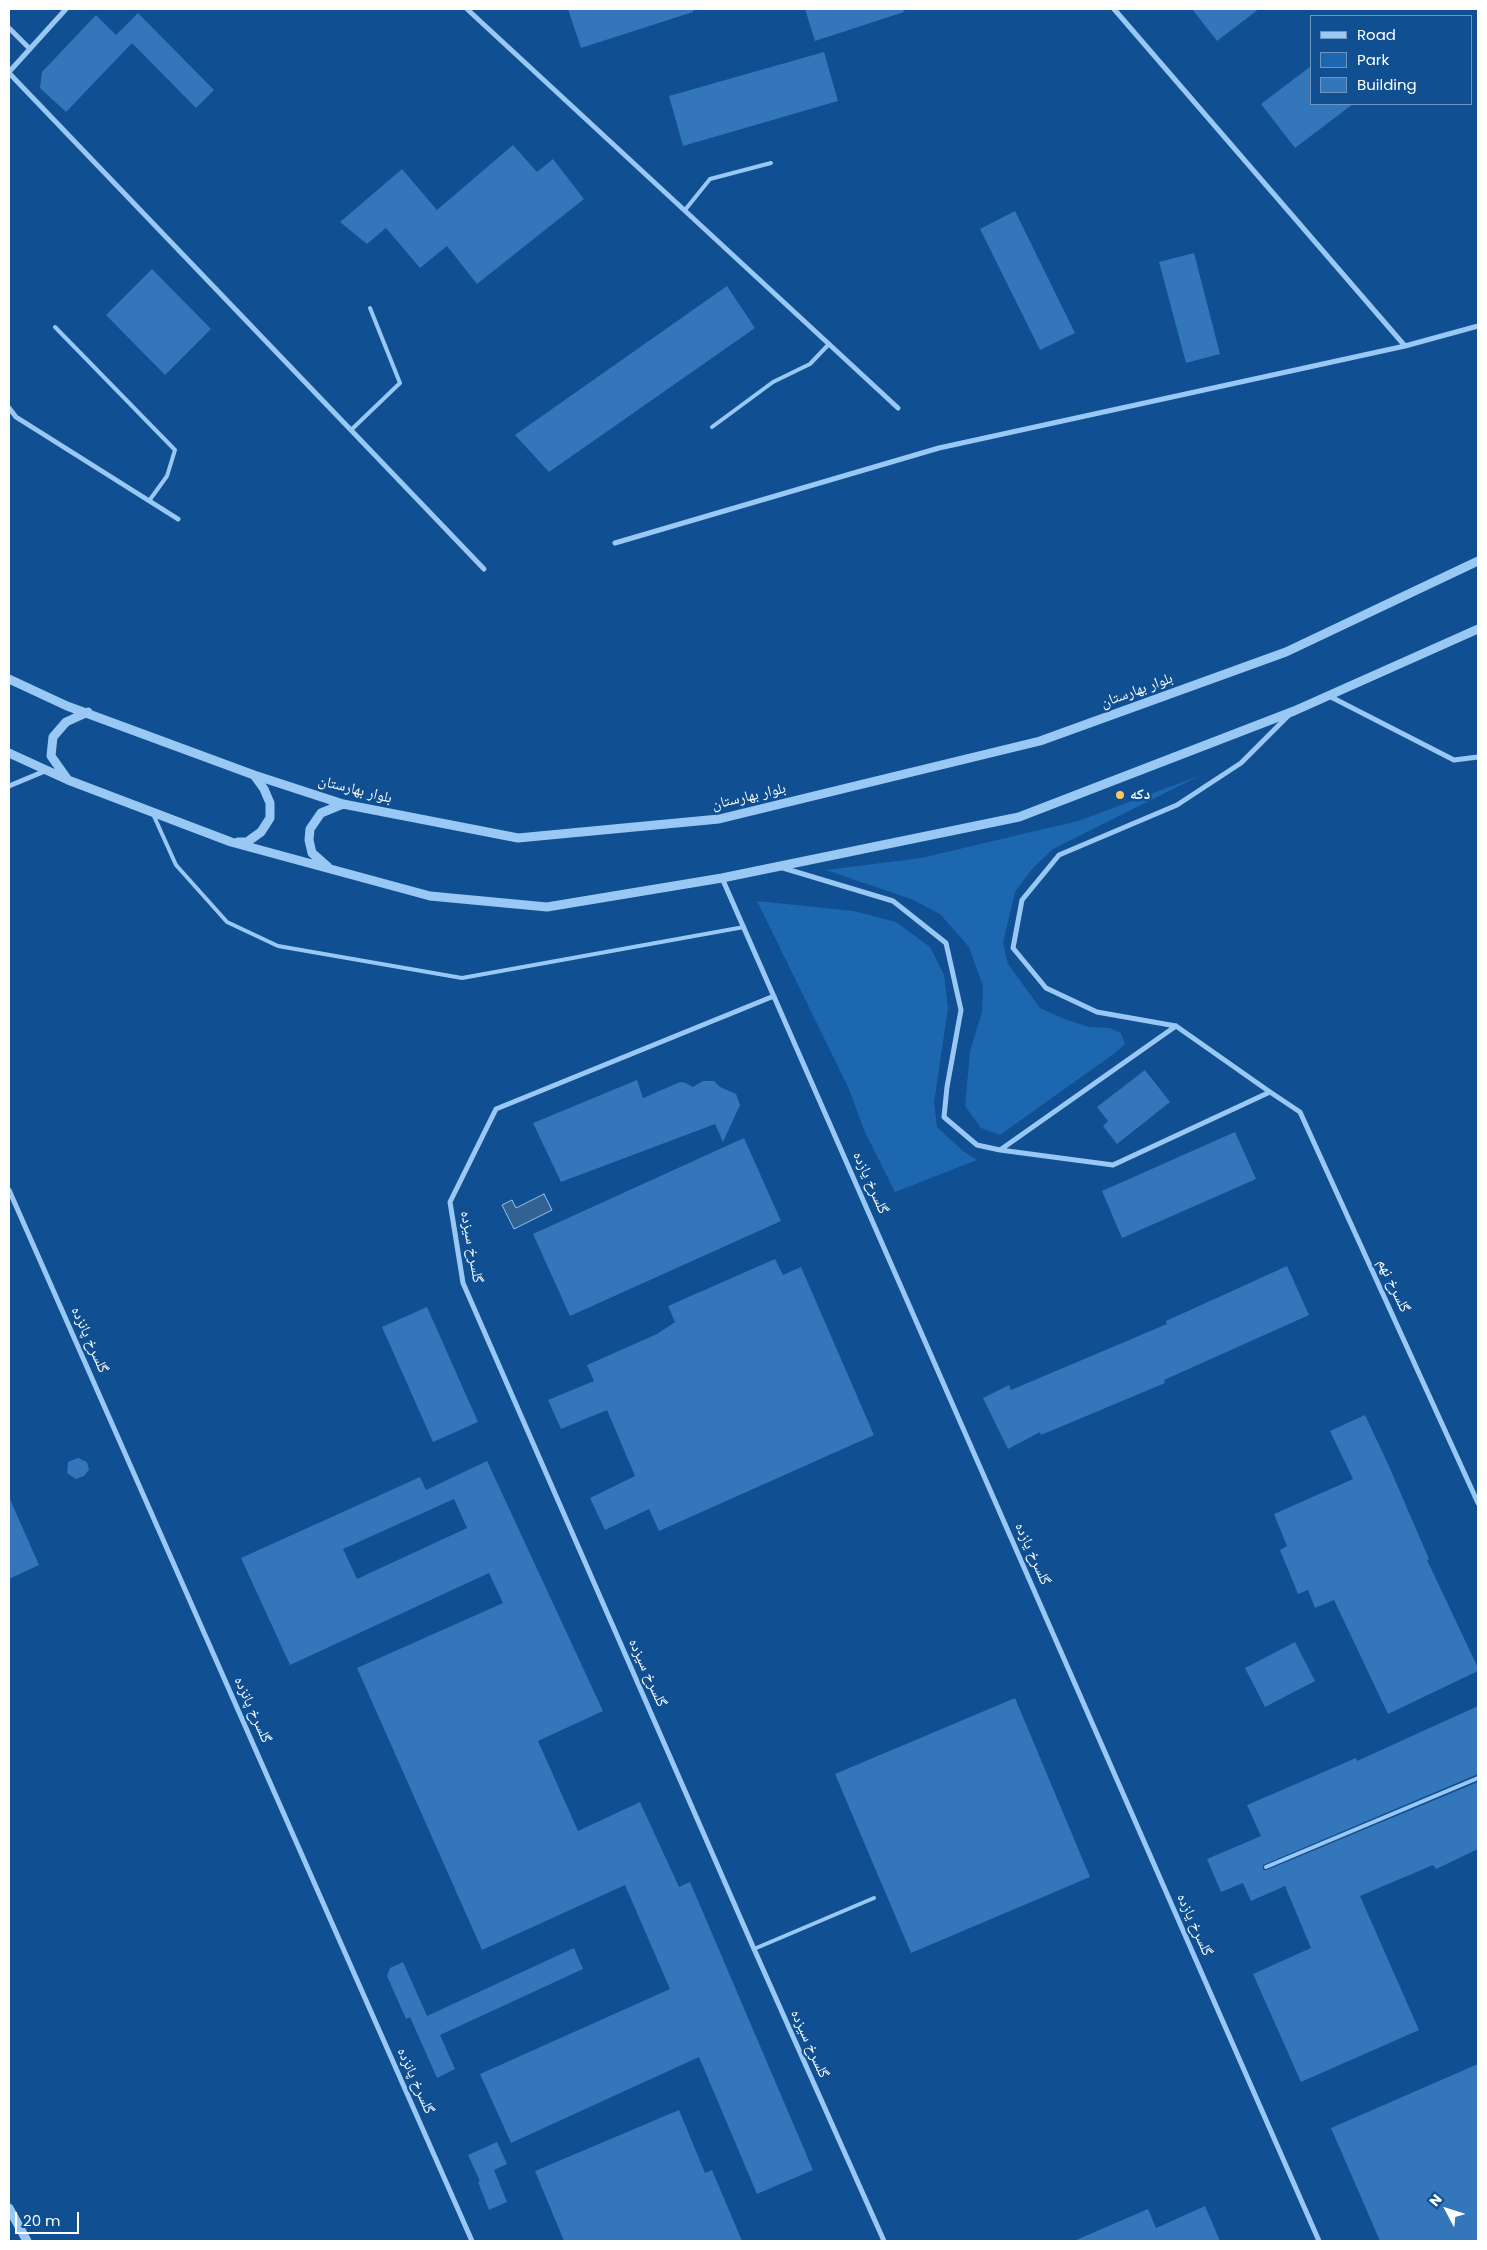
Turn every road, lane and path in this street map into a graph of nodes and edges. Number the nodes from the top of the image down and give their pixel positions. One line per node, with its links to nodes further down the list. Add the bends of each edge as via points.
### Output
1 (66, 9): 5 (street)
2 (467, 9): 8 (street)
3 (1114, 9): 13 (street)
4 (9, 28): 5 (street)
5 (30, 49): 6 (street)
6 (9, 72): 17 (street)
7 (771, 163): 8 (lane, via 710,179)
8 (685, 210): 12 (street)
9 (370, 308): 17 (lane, via 400,383)
10 (1478, 326): 13 (street)
11 (55, 327): 18 (lane, via 175,450 167,476)
12 (829, 344): 15 (street); 16 (lane, via 810,364 773,382)
13 (1405, 346): 20 (street, via 939,448)
14 (9, 408): 18 (street, via 16,416)
15 (898, 408)
16 (712, 427)
17 (351, 430): 22 (street)
18 (149, 501): 19 (street)
19 (178, 519)
20 (615, 543)
21 (1478, 561): 34 (street, بلوار بهارستان, via 1286,652 1040,741 720,820 518,838)
22 (484, 569)
23 (1478, 629): 25 (street)
24 (9, 679): 27 (street, بلوار بهارستان, via 67,706)
25 (1328, 696): 26 (street); 29 (street, via 1454,760)
26 (1294, 711): 37 (street, via 1019,817); 42 (street, via 1241,763 1177,805 1059,855 1022,900 1013,948 1046,988 1097,1012)
27 (88, 712): 31 (street, بلوار بهارستان); 32 (street, via 66,722 53,737 51,756)
28 (9, 754): 30 (street)
29 (1478, 758)
30 (47, 770): 32 (street); 33 (street)
31 (254, 775): 34 (street, بلوار بهارستان); 36 (street, via 270,802 270,818 261,832 247,842)
32 (68, 780): 35 (street)
33 (9, 786)
34 (343, 804): 38 (street, via 321,812 310,829 312,853)
35 (152, 812): 36 (street); 40 (lane, via 176,865 227,922 278,946 462,978)
36 (230, 842): 38 (street)
37 (775, 865): 39 (street); 44 (street, via 892,901 946,943 961,1010 946,1087 944,1117 976,1145)
38 (332, 870): 39 (street, via 430,896 547,908)
39 (722, 878): 40 (street, گلسرخ یازده)
40 (744, 926): 41 (street, گلسرخ یازده)
41 (774, 996): 50 (street, گلسرخ سیزده, via 496,1109 450,1202 463,1283); 55 (street, گلسرخ یازده)
42 (1176, 1026): 43 (street, گلسرخ نهم); 44 (street)
43 (1270, 1092): 44 (street, via 1113,1165); 46 (street, گلسرخ نهم, via 1300,1112)
44 (1000, 1150)
45 (9, 1190): 53 (street, گلسرخ پانزده)
46 (1478, 1503)
47 (1478, 1778): 48 (lane)
48 (1266, 1866)
49 (874, 1898): 50 (lane)
50 (754, 1949): 54 (street, گلسرخ سیزده)
51 (9, 2208): 52 (street)
52 (28, 2241)
53 (472, 2241)
54 (884, 2241)
55 (1319, 2241)

